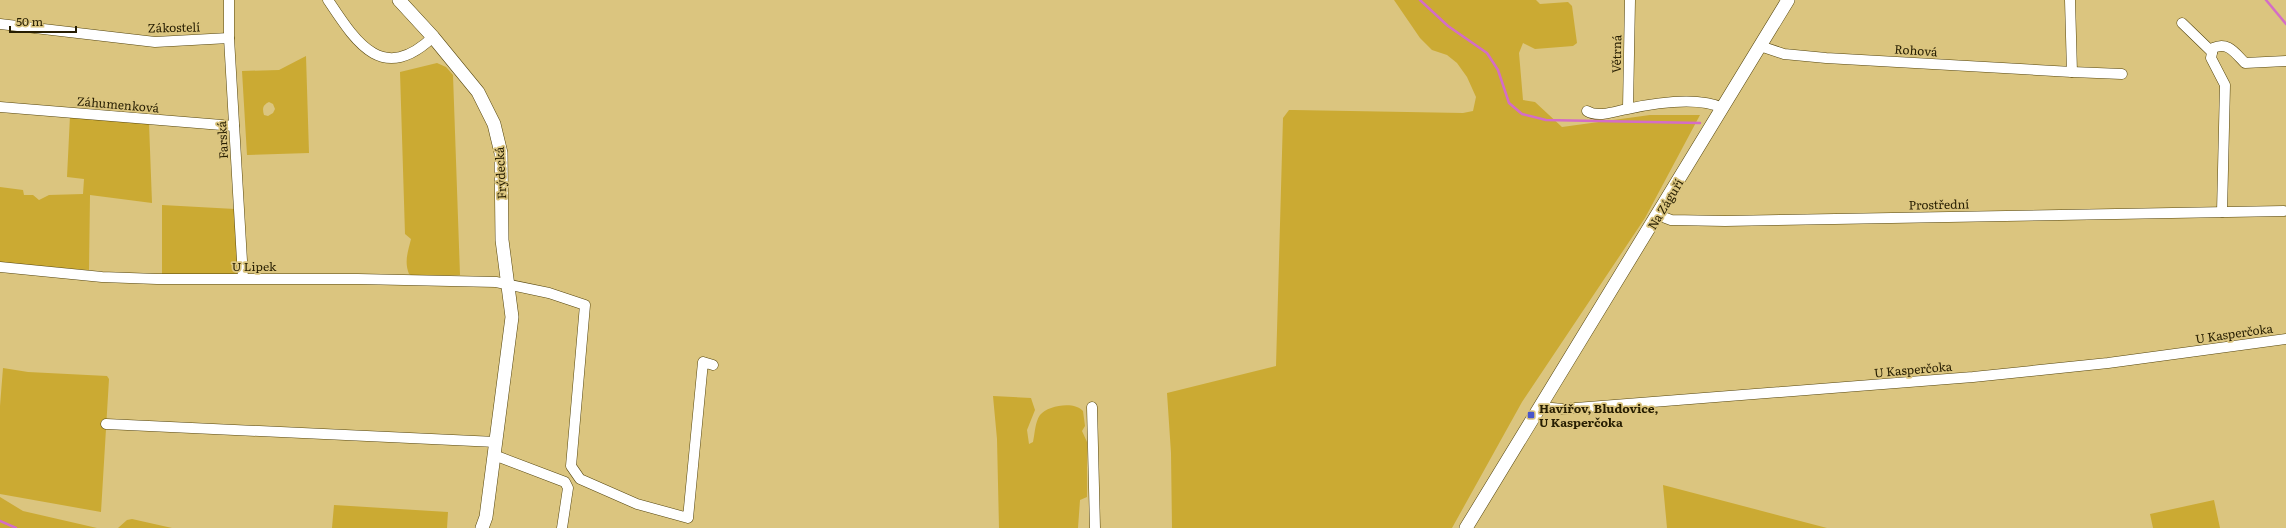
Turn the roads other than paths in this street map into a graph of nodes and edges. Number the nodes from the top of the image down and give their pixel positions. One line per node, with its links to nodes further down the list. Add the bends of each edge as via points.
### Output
1 (229, 0): 9 (street, Farská)
2 (328, 0): 10 (street, via 353,38 382,56 402,57 419,51)
3 (399, 0): 10 (street, Frýdecká)
4 (1630, 0): 17 (street, Větrná)
5 (1788, 0): 11 (street, Na Záguří)
6 (2070, 0): 14 (street)
7 (2182, 23): 12 (street)
8 (0, 24): 9 (street, Zákostelí, via 155,42)
9 (229, 38): 20 (street, Farská)
10 (433, 38): 26 (street, Frýdecká, via 478,92 494,124 502,167 502,240)
11 (1760, 46): 14 (street, Rohová, via 1784,54 1826,58); 18 (street, Na Záguří)
12 (2212, 52): 13 (street, via 2213,48 2220,45 2229,47 2245,63); 22 (street, via 2211,58 2225,85)
13 (2286, 61)
14 (2072, 72): 15 (street, Rohová)
15 (2122, 74)
16 (0, 108): 20 (street, Záhumenková)
17 (1628, 108): 18 (street, via 1696,101); 19 (street, via 1607,113)
18 (1723, 108): 23 (street, Na Záguří)
19 (1587, 111)
20 (234, 126): 25 (street, Farská)
21 (2284, 211): 22 (street, Prostřední)
22 (2222, 212): 23 (street, Prostřední, via 1725,221 1671,220)
23 (1658, 215): 30 (street, Na Záguří)
24 (0, 267): 25 (street, U Lipek, via 102,277)
25 (243, 278): 26 (street, U Lipek, via 402,279)
26 (508, 284): 28 (street, U Lipek, via 586,305 571,466 580,479 636,504 688,518); 32 (street, Frýdecká, via 512,317)
27 (2286, 339): 30 (street, U Kasperčoka, via 2108,363 1973,377 1563,409)
28 (705, 362)
29 (1092, 407): 36 (street)
30 (1540, 407): 37 (street, Na Záguří)
31 (106, 424): 32 (street)
32 (496, 442): 33 (street, Frýdecká)
33 (494, 455): 34 (street, Frýdecká, via 486,517); 35 (street, via 565,482 568,488)
34 (482, 528)
35 (562, 528)
36 (1095, 528)
37 (1466, 528)

